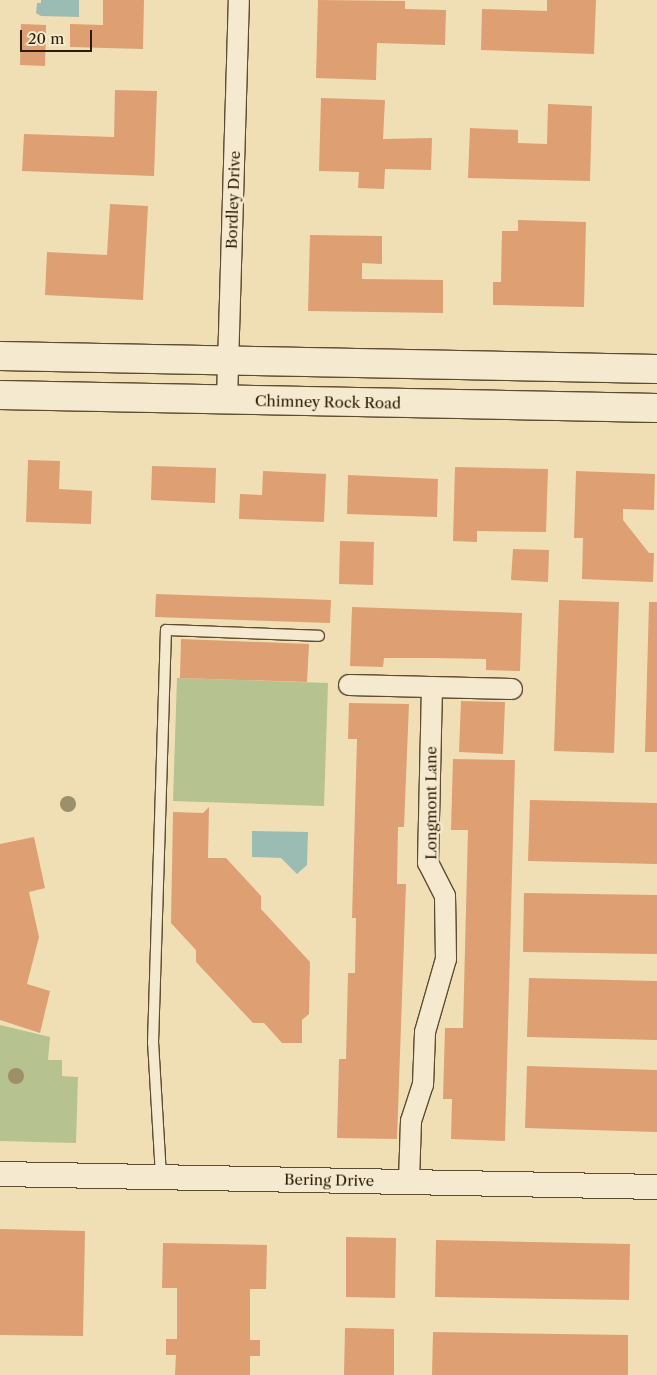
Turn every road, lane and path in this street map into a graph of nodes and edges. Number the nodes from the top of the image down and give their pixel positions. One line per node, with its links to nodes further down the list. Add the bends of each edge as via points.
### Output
1 (239, 0): 3 (street, Bordley Drive)
2 (0, 356): 3 (main road)
3 (228, 360): 4 (main road); 6 (street, Bordley Drive)
4 (657, 369)
5 (0, 394): 6 (main road, Chimney Rock Road)
6 (227, 400): 7 (main road, Chimney Rock Road)
7 (657, 408)
8 (319, 636): 13 (lane, via 166,630 153,1043)
9 (349, 685): 10 (street)
10 (432, 687): 11 (street); 14 (street, Longmont Lane, via 428,863 445,896 446,959 425,1032 423,1085 411,1120)
11 (512, 689)
12 (0, 1174): 13 (street, Bering Drive)
13 (161, 1176): 14 (street, Bering Drive)
14 (409, 1181): 15 (street, Bering Drive)
15 (657, 1187)

